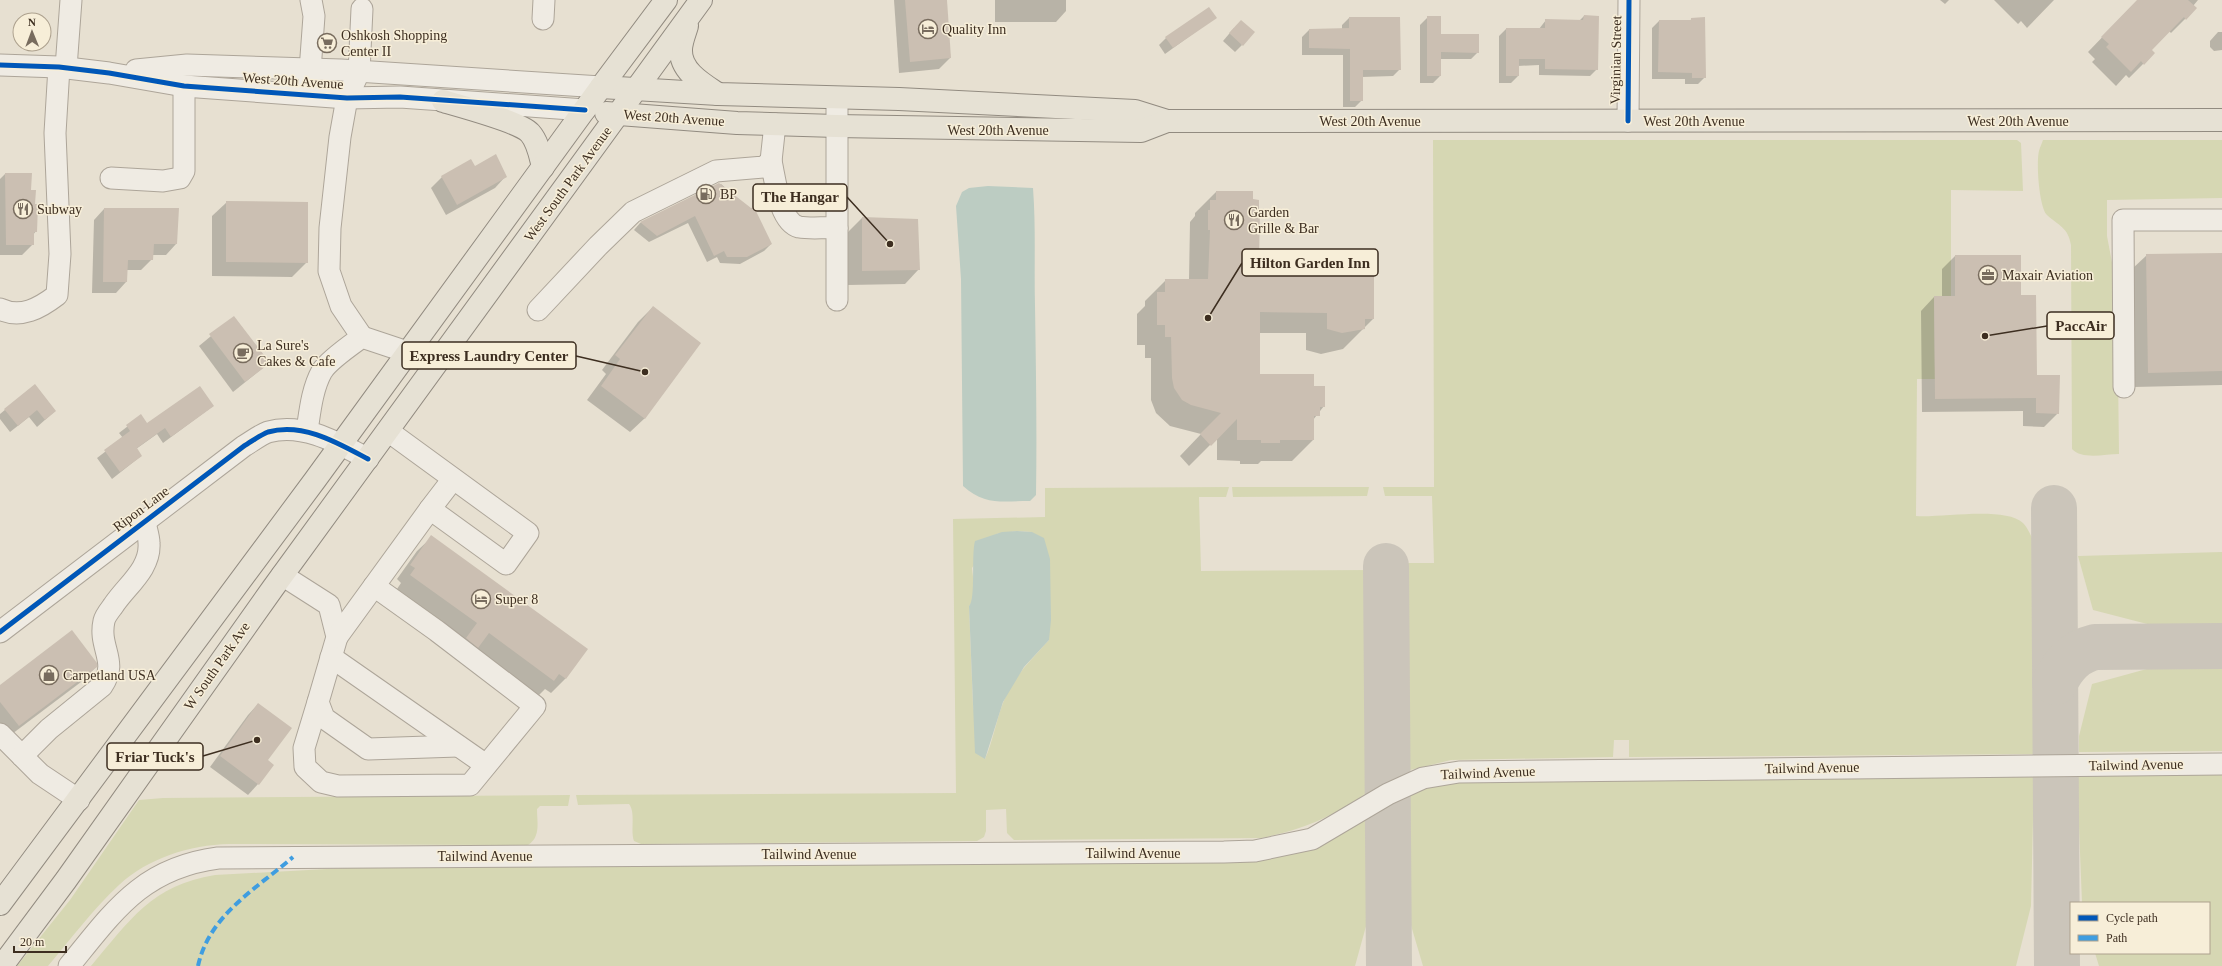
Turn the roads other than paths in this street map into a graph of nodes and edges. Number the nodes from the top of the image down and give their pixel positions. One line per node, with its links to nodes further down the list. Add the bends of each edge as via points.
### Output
1 (71, 0): 9 (street)
2 (666, 0): 14 (main road)
3 (701, 0): 7 (main road, West South Park Avenue)
4 (1629, 0): 25 (street, Virginian Street)
5 (313, 8): 10 (street)
6 (362, 9): 11 (street)
7 (688, 18): 15 (main road, West South Park Avenue); 16 (main road, via 681,50 682,60 694,77)
8 (0, 65): 9 (street, West 20th Avenue)
9 (62, 68): 12 (street, West 20th Avenue); 34 (street, via 55,133 60,254 57,295 40,308 11,314)
10 (310, 70): 11 (street, West 20th Avenue); 12 (street, West 20th Avenue, via 187,65); 17 (street)
11 (359, 72): 14 (street, West 20th Avenue); 18 (street)
12 (109, 73): 13 (street, West 20th Avenue)
13 (184, 86): 17 (street, West 20th Avenue); 30 (street, via 184,171 180,178 163,181)
14 (600, 87): 15 (main road, West 20th Avenue); 21 (main road)
15 (636, 89): 16 (main road, West 20th Avenue); 22 (main road, West South Park Avenue)
16 (718, 94): 19 (main road, West 20th Avenue)
17 (309, 95): 18 (street, West 20th Avenue)
18 (347, 98): 20 (street, West 20th Avenue, via 400,97); 36 (street, via 330,228 329,271 341,306)
19 (837, 98): 24 (main road, West 20th Avenue, via 1135,111); 27 (street)
20 (442, 100): 21 (street, West 20th Avenue); 29 (main road, via 513,122 529,132 536,141)
21 (585, 110): 22 (main road, West 20th Avenue); 29 (main road)
22 (619, 114): 26 (main road, West 20th Avenue); 38 (main road, West South Park Avenue)
23 (2222, 120): 25 (main road, West 20th Avenue)
24 (1167, 121): 25 (main road, West 20th Avenue); 27 (main road, West 20th Avenue, via 1141,131)
25 (1628, 121)
26 (775, 124): 27 (main road, West 20th Avenue); 28 (street)
27 (836, 126): 32 (street)
28 (771, 160): 32 (street, via 782,210 789,221 799,227); 35 (street, via 764,167 716,171 633,212)
29 (543, 167): 37 (main road)
30 (111, 178)
31 (2222, 220): 39 (street, via 2123,220)
32 (837, 228): 33 (street)
33 (837, 300)
34 (0, 309)
35 (538, 310)
36 (362, 337): 37 (street); 40 (street, via 323,370 312,396)
37 (407, 352): 42 (main road)
38 (433, 368): 41 (main road, W South Park Ave)
39 (2124, 387)
40 (307, 431): 42 (street, Ripon Lane); 46 (street, Ripon Lane, via 267,432 244,446)
41 (388, 431): 43 (main road, W South Park Ave); 44 (street)
42 (341, 444): 43 (street, Ripon Lane); 58 (main road)
43 (368, 458): 47 (main road, W South Park Ave)
44 (453, 479): 45 (street); 45 (street, via 528,534 506,564)
45 (430, 509): 48 (street)
46 (145, 522): 49 (street, Ripon Lane); 55 (street, via 149,544 144,564 104,620 103,639 110,671 102,686 49,729)
47 (282, 574): 50 (street, via 329,605); 60 (main road, W South Park Ave, via 66,880)
48 (374, 586): 50 (street); 57 (street, via 438,631 535,706)
49 (0, 632)
50 (337, 637): 51 (street)
51 (331, 657): 52 (street); 54 (street)
52 (318, 702): 54 (street, via 324,718 368,749); 57 (street, via 304,748 305,767 321,782 338,786 470,785)
53 (0, 734): 55 (street)
54 (458, 746): 57 (street)
55 (22, 756): 58 (street, via 40,774)
56 (2222, 764): 61 (street, Tailwind Avenue, via 1458,772 1423,778 1388,794 1312,839 1261,850 1224,852 218,858 194,861 152,879 115,910)
57 (486, 765)
58 (78, 800): 59 (main road)
59 (0, 904)
60 (2, 966)
61 (69, 966)

